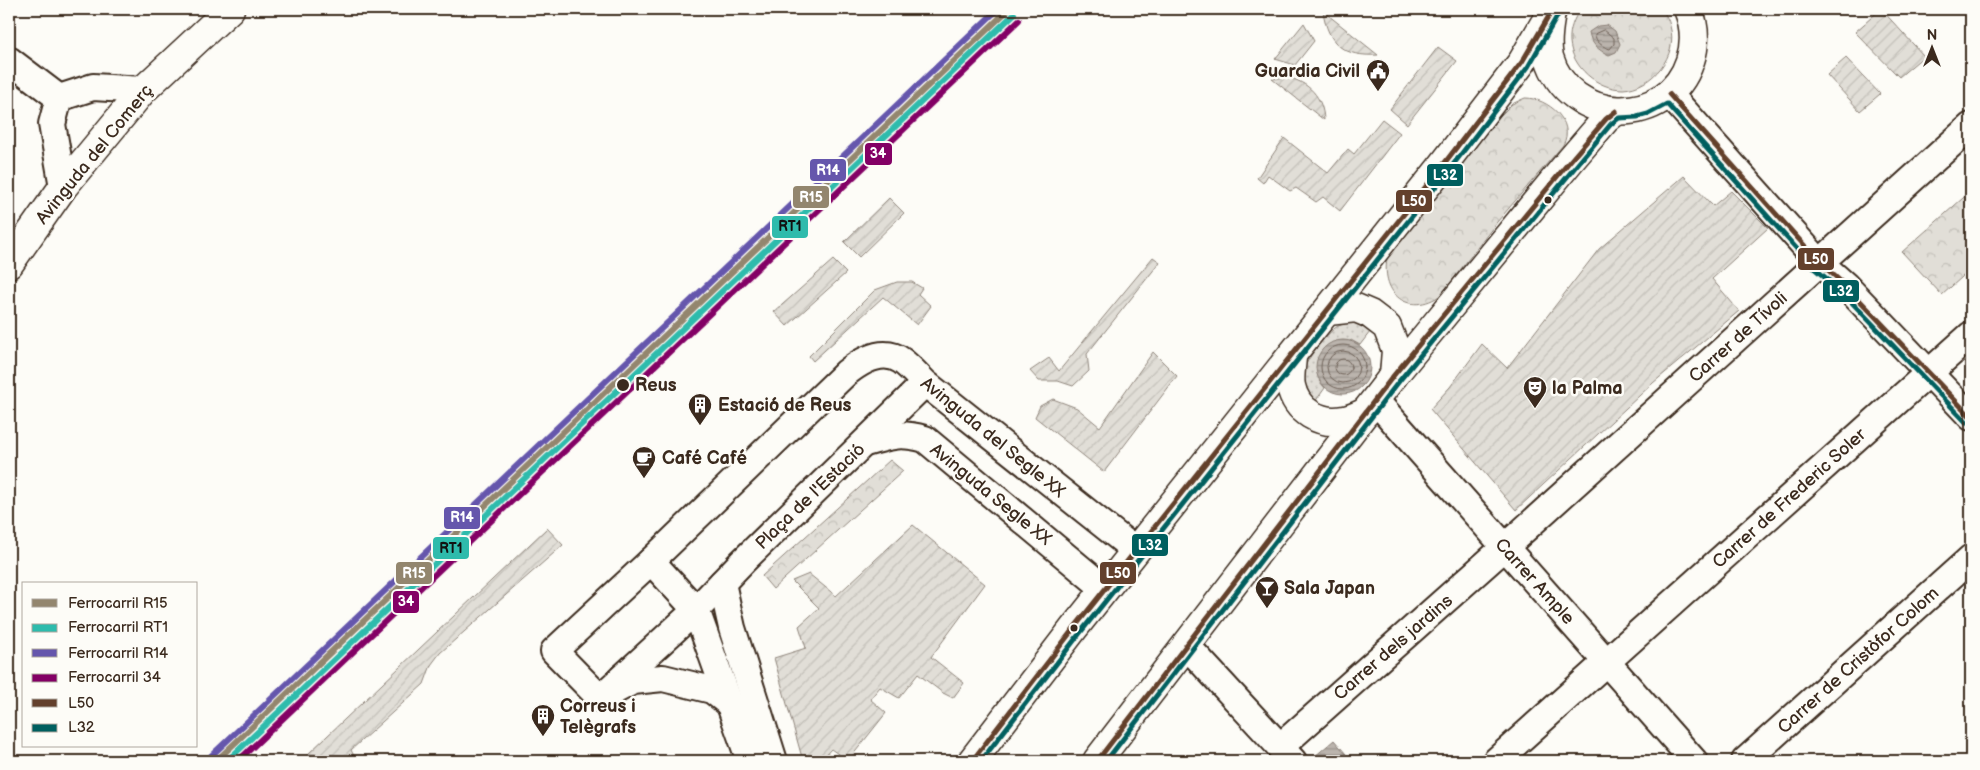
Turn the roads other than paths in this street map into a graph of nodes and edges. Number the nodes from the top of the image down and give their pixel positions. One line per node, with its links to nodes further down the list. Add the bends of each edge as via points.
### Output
1 (230, 9): 5 (street, Avinguda del Comerç)
2 (1688, 9): 6 (street, via 1694,22 1694,48 1686,72)
3 (1552, 12): 8 (street, via 1547,40 1549,57 1561,80 1579,99); 13 (street, via 1522,62)
4 (9, 60): 7 (street)
5 (143, 90): 7 (street, via 93,87); 10 (street, Avinguda del Comerç)
6 (1669, 94): 8 (street, via 1646,107); 11 (street)
7 (59, 98): 10 (street, via 52,124)
8 (1616, 111): 17 (street, via 1570,161)
9 (1971, 126): 11 (street, Carrer de Tívoli)
10 (63, 187): 12 (street, Avinguda del Comerç)
11 (1820, 263): 16 (street); 22 (street, Carrer de Tívoli)
12 (9, 264)
13 (1328, 310): 15 (street); 17 (street, via 1356,308 1387,327 1396,350)
14 (1971, 335): 16 (street, Carrer de Frederic Soler)
15 (1292, 354): 19 (street, via 1291,386 1298,403 1311,417 1344,420); 23 (street)
16 (1929, 372): 20 (street); 30 (street, Carrer de Frederic Soler)
17 (1394, 375): 19 (street)
18 (925, 383): 21 (street, Plaça de l'Estació); 23 (street, Avinguda del Segle XX); 25 (street, Avinguda del Segle XX, via 901,360 890,356 867,358 846,373)
19 (1370, 406): 22 (street, Carrer Ample); 29 (street)
20 (1971, 417)
21 (864, 443): 26 (street, Plaça de l'Estació); 27 (street, Avinguda Segle XX, via 906,434 924,439)
22 (1505, 547): 30 (street, Carrer Ample); 33 (street, Carrer dels jardins)
23 (1135, 550): 27 (street)
24 (1971, 558): 40 (street, Carrer de Cristòfor Colom)
25 (651, 562): 28 (street); 31 (street, via 554,651)
26 (722, 583): 28 (street, Plaça de l'Estació); 35 (street, via 732,628)
27 (1105, 589): 36 (street)
28 (696, 610): 31 (street, Plaça de l'Estació); 32 (street)
29 (1186, 645): 33 (street); 37 (street)
30 (1607, 661): 38 (street, Carrer de Frederic Soler); 39 (street, Carrer Ample)
31 (600, 698): 32 (street, via 633,681 662,678 712,690)
32 (731, 705): 34 (street)
33 (1287, 754)
34 (750, 761)
35 (774, 761)
36 (972, 761)
37 (1097, 761)
38 (1496, 761)
39 (1694, 761)
40 (1744, 761)

